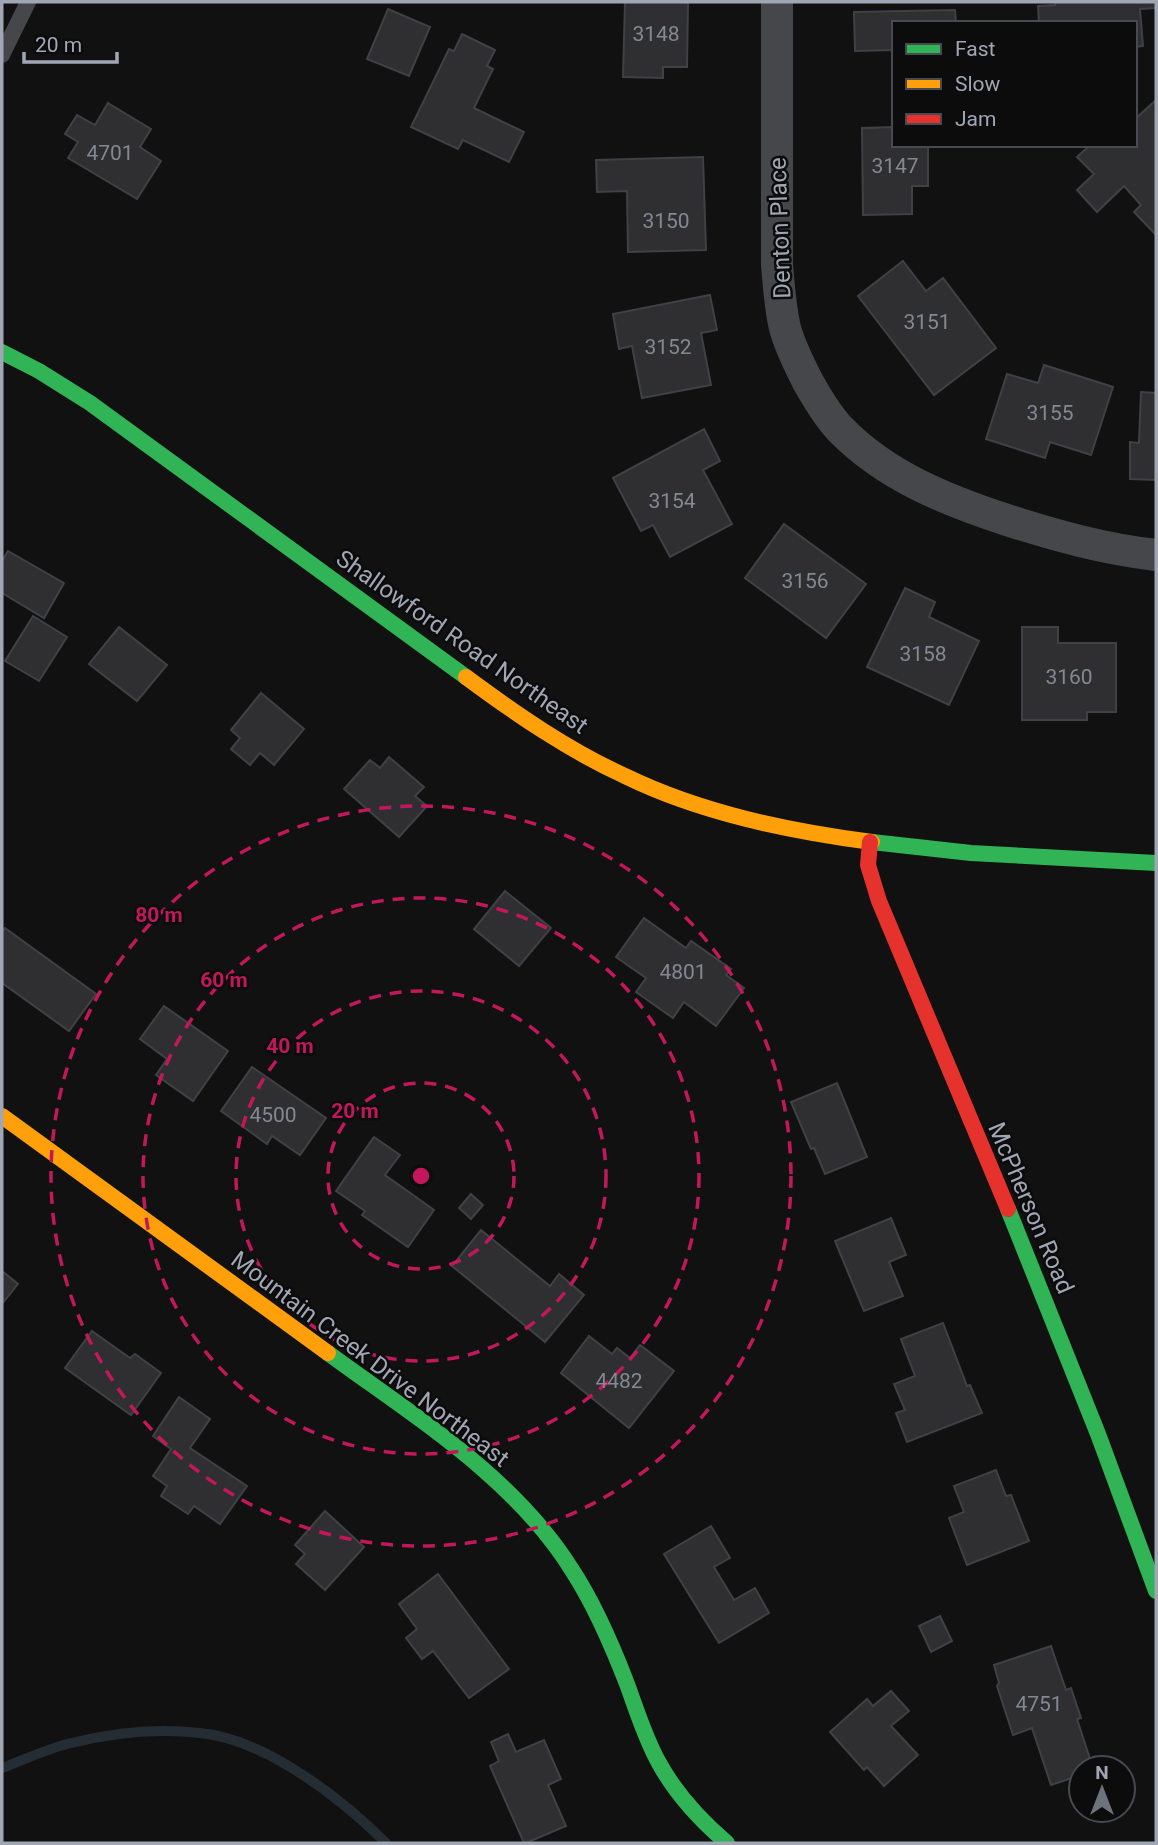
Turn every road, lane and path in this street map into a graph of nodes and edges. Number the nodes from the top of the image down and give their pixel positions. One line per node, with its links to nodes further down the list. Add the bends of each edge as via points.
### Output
1 (28, 2): 3 (lane)
2 (778, 2): 5 (street, Denton Place, via 780,300 796,360 839,429 901,477 943,498 1061,537)
3 (2, 55)
4 (2, 352): 6 (street, Shallowford Road Northeast, via 90,403 568,747 637,782 698,804 750,820)
5 (1156, 555)
6 (870, 842): 7 (street, Shallowford Road Northeast); 9 (street, McPherson Road, via 868,865 879,901 1026,1252)
7 (1156, 863)
8 (2, 1116): 10 (street, Mountain Creek Drive Northeast, via 461,1450 519,1503 551,1538 583,1587 657,1759 698,1815)
9 (1156, 1591)
10 (727, 1843)

